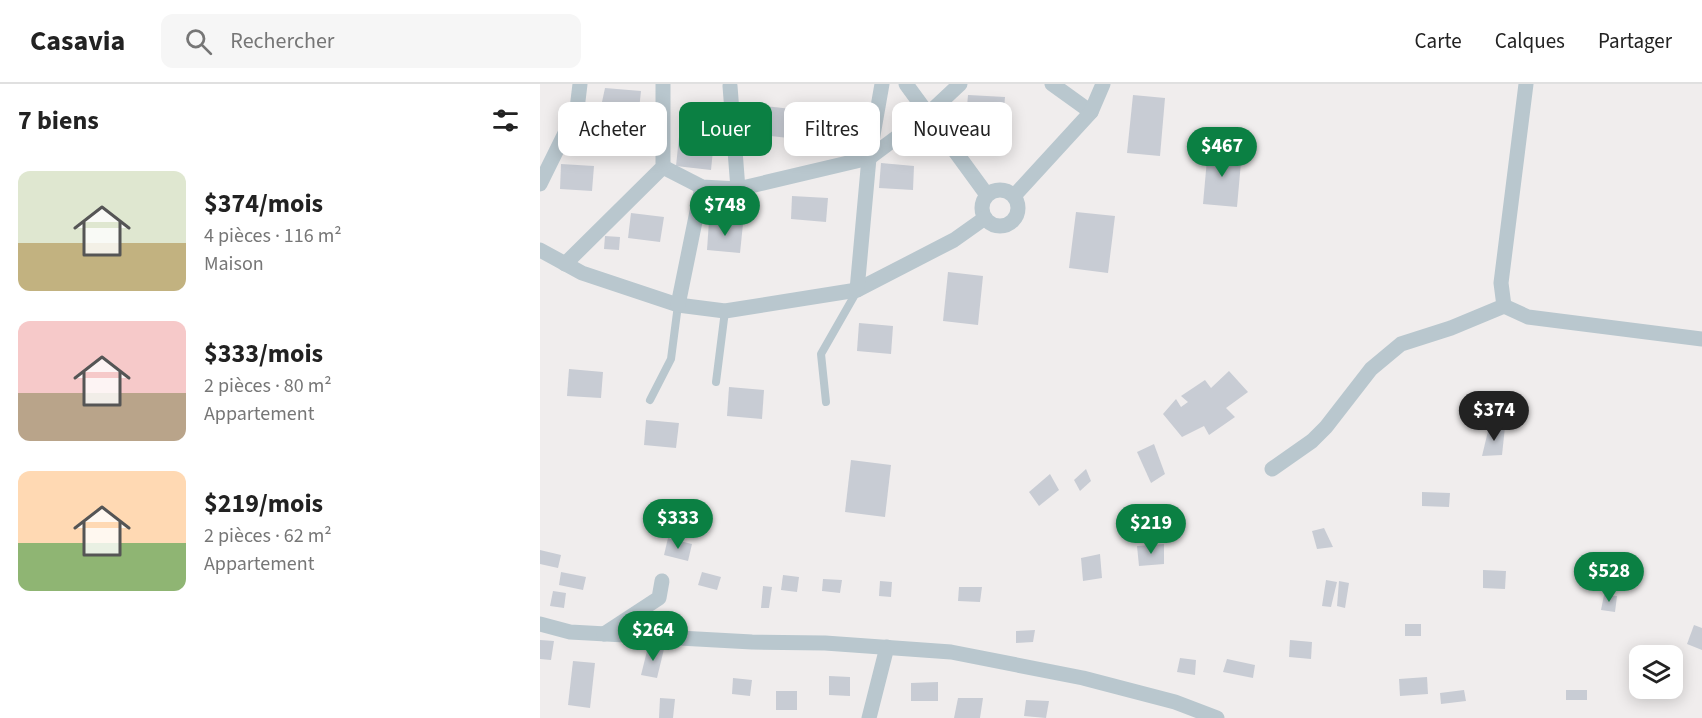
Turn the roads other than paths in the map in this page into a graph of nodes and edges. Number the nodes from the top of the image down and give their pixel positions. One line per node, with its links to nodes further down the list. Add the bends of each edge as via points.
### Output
1 (580, 84): 17 (street, via 577,110)
2 (663, 84): 16 (street)
3 (882, 84): 15 (street)
4 (906, 84): 10 (street)
5 (960, 84): 11 (street)
6 (1052, 84): 12 (street)
7 (1103, 84): 12 (street)
8 (1526, 84): 27 (street, via 1501,283)
9 (729, 85): 19 (street)
10 (919, 102)
11 (941, 102)
12 (1091, 112): 21 (street)
13 (892, 141): 15 (street)
14 (959, 156): 20 (street)
15 (869, 158): 19 (street); 25 (street)
16 (663, 167): 18 (street); 24 (street)
17 (540, 184)
18 (702, 187): 19 (street); 26 (street)
19 (738, 189)
20 (987, 195): 21 (street, via 1004,190); 22 (street, via 982,206)
21 (1014, 196): 22 (street, via 1018,212 1012,222 1001,226)
22 (986, 218): 25 (street, via 954,240)
23 (540, 250): 24 (street)
24 (565, 264): 26 (street)
25 (857, 290): 28 (street); 32 (lane, via 821,354)
26 (678, 306): 28 (street); 31 (lane, via 671,359)
27 (1504, 306): 29 (street, via 1528,317); 33 (street, via 1401,344 1371,369 1319,434)
28 (725, 311): 30 (lane)
29 (1702, 339)
30 (716, 382)
31 (650, 400)
32 (826, 402)
33 (1272, 469)
34 (662, 581): 36 (street, via 658,598)
35 (540, 624): 36 (street, via 570,633)
36 (604, 634): 37 (street)
37 (887, 647): 38 (street); 39 (street, via 951,652 1083,678 1175,702)
38 (868, 718)
39 (1217, 718)

